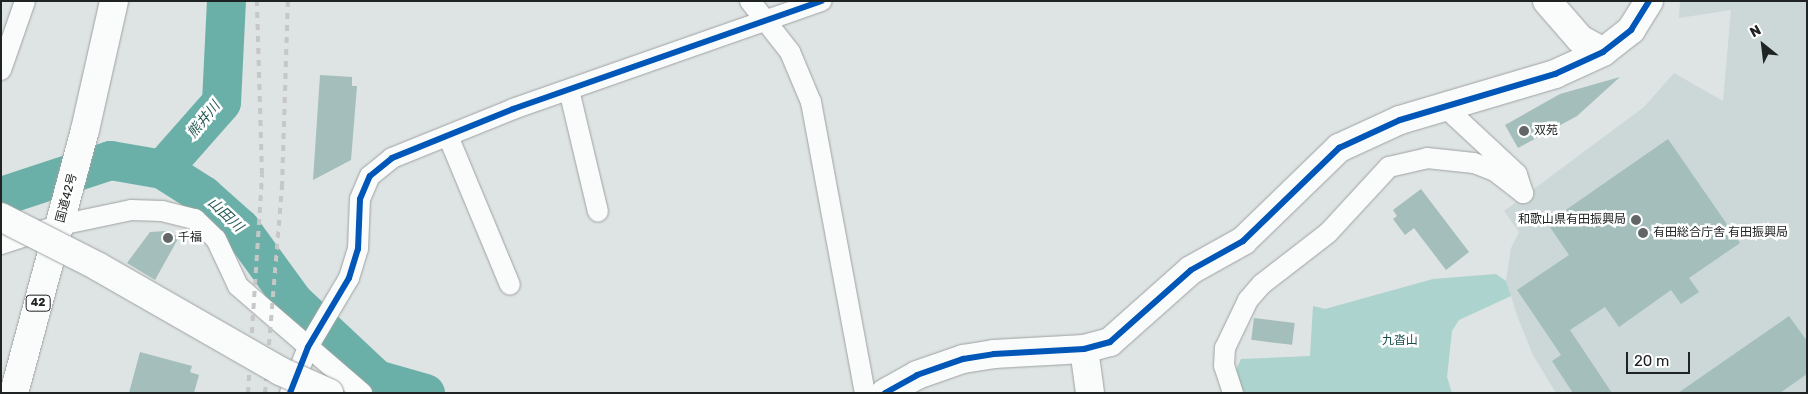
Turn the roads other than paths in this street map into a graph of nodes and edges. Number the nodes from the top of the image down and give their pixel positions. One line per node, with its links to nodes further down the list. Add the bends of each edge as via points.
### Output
1 (25, 1): 9 (street)
2 (114, 1): 15 (main road, 国道42号 / 42)
3 (750, 1): 7 (street)
4 (822, 1): 7 (street)
5 (1547, 1): 8 (main road, via 1580,39)
6 (1650, 1): 8 (main road, via 1631,30)
7 (765, 23): 10 (street); 24 (street, via 784,42 797,63 811,102)
8 (1603, 52): 11 (main road, via 1555,74)
9 (1, 70)
10 (569, 90): 12 (street); 13 (street)
11 (1445, 107): 19 (main road, via 1377,129 1339,148 1243,242 1191,270 1110,342); 27 (street, via 1517,174 1523,193 1495,171 1474,163 1428,158 1390,168 1328,233 1262,284 1248,300 1226,348 1224,366)
12 (448, 136): 17 (street); 18 (street, via 392,158 370,176 360,199 358,249 349,278)
13 (598, 212)
14 (1, 217): 22 (main road, bridge, via 97,266 280,371)
15 (61, 219): 16 (street); 18 (street, via 131,210 162,211 195,219 216,239 238,286); 20 (main road, 国道42号 / 42)
16 (1, 244)
17 (510, 285)
18 (308, 347): 21 (street); 23 (street)
19 (1084, 350): 25 (main road, via 994,354 963,359 917,375); 26 (main road)
20 (14, 393)
21 (290, 393)
22 (329, 393)
23 (362, 393)
24 (865, 393)
25 (885, 393)
26 (1090, 393)
27 (1233, 393)

